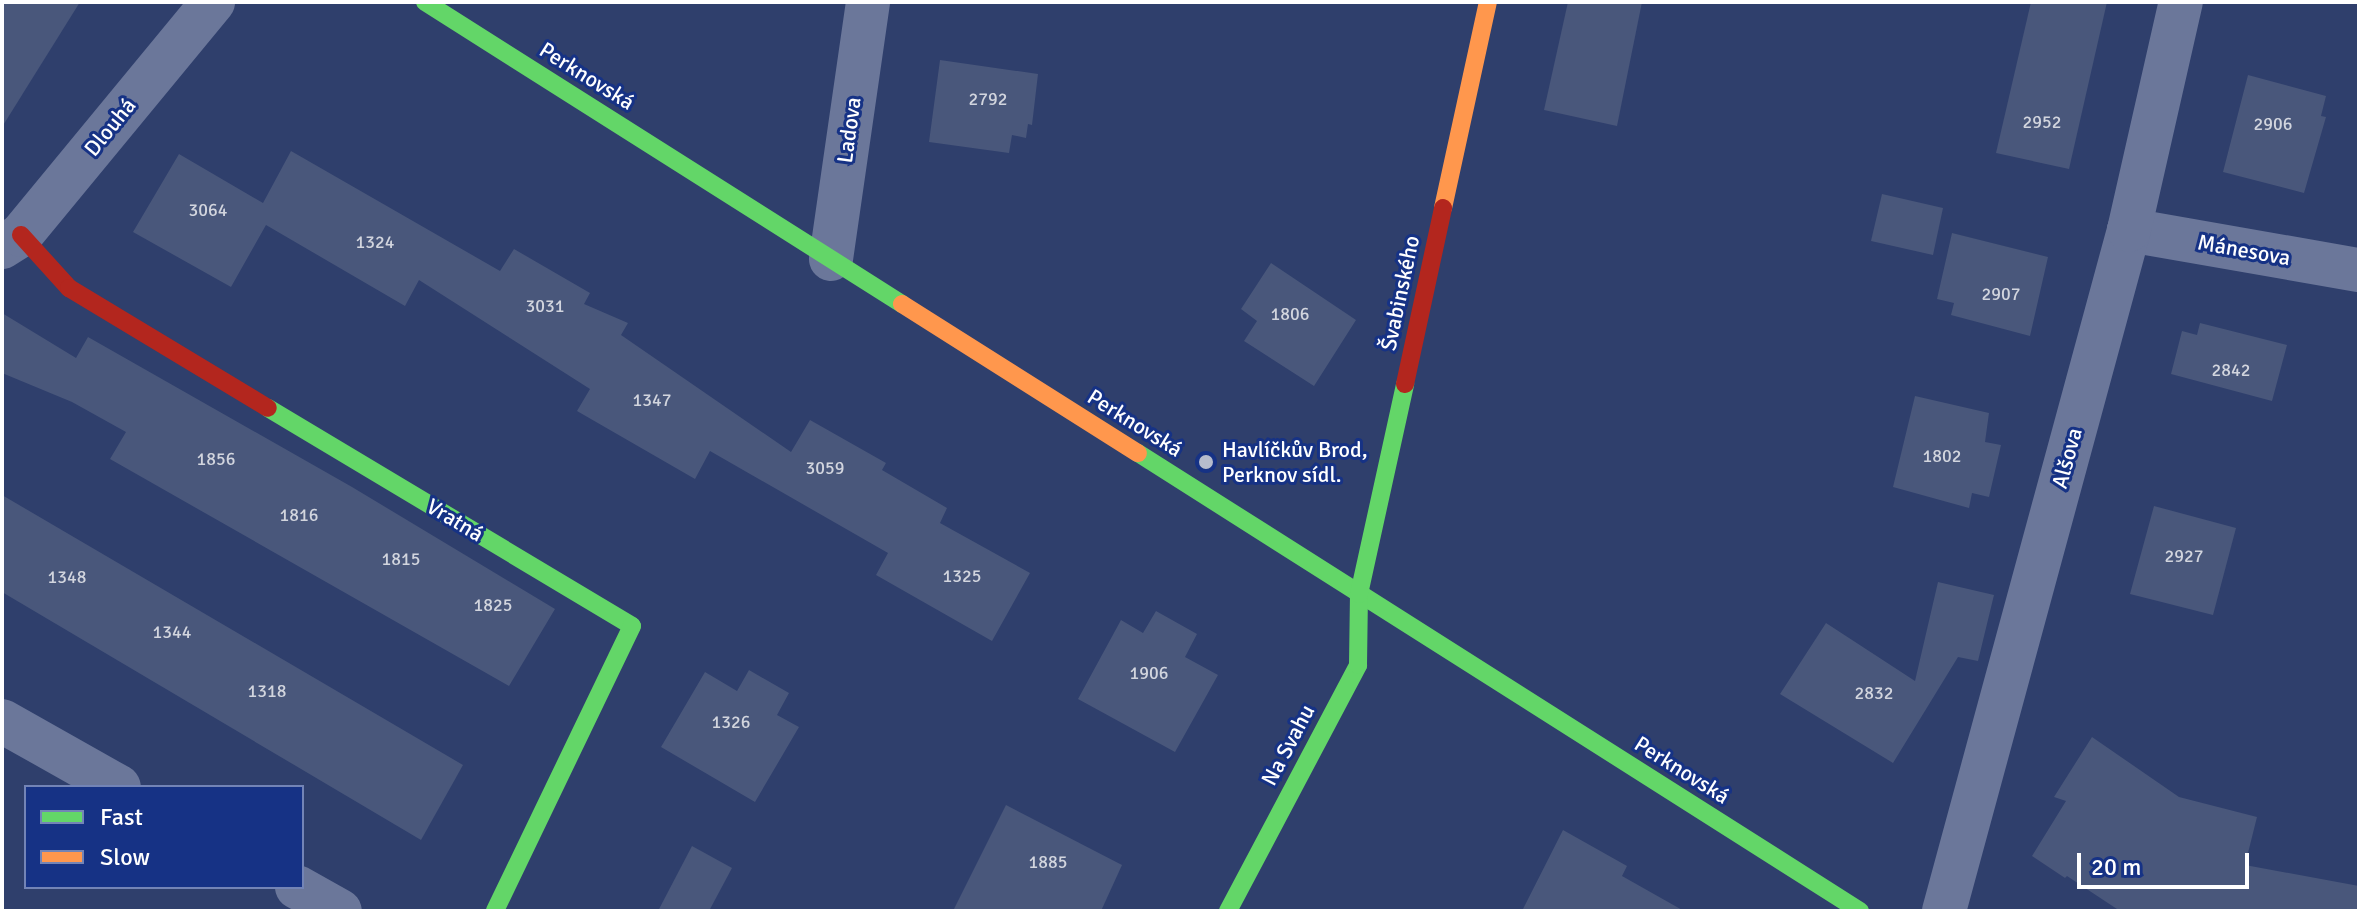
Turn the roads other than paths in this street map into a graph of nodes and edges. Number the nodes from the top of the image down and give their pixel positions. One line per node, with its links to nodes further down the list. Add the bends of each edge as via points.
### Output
1 (213, 2): 7 (street, Dlouhá)
2 (425, 2): 8 (street, Perknovská)
3 (868, 2): 8 (street, Ladova)
4 (1488, 2): 10 (street, Švabinského)
5 (2181, 2): 6 (street, Alšova)
6 (2129, 230): 9 (street, Mánesova); 18 (street, Alšova)
7 (12, 241): 15 (street, Vratná, via 69,288 632,626)
8 (831, 259): 10 (street, Perknovská)
9 (2359, 270)
10 (1359, 594): 16 (street, Na Svahu, via 1358,665); 17 (street, Perknovská)
11 (2, 721): 12 (street)
12 (115, 785)
13 (301, 889): 14 (street)
14 (340, 911)
15 (495, 911)
16 (1228, 911)
17 (1860, 911)
18 (1944, 911)

